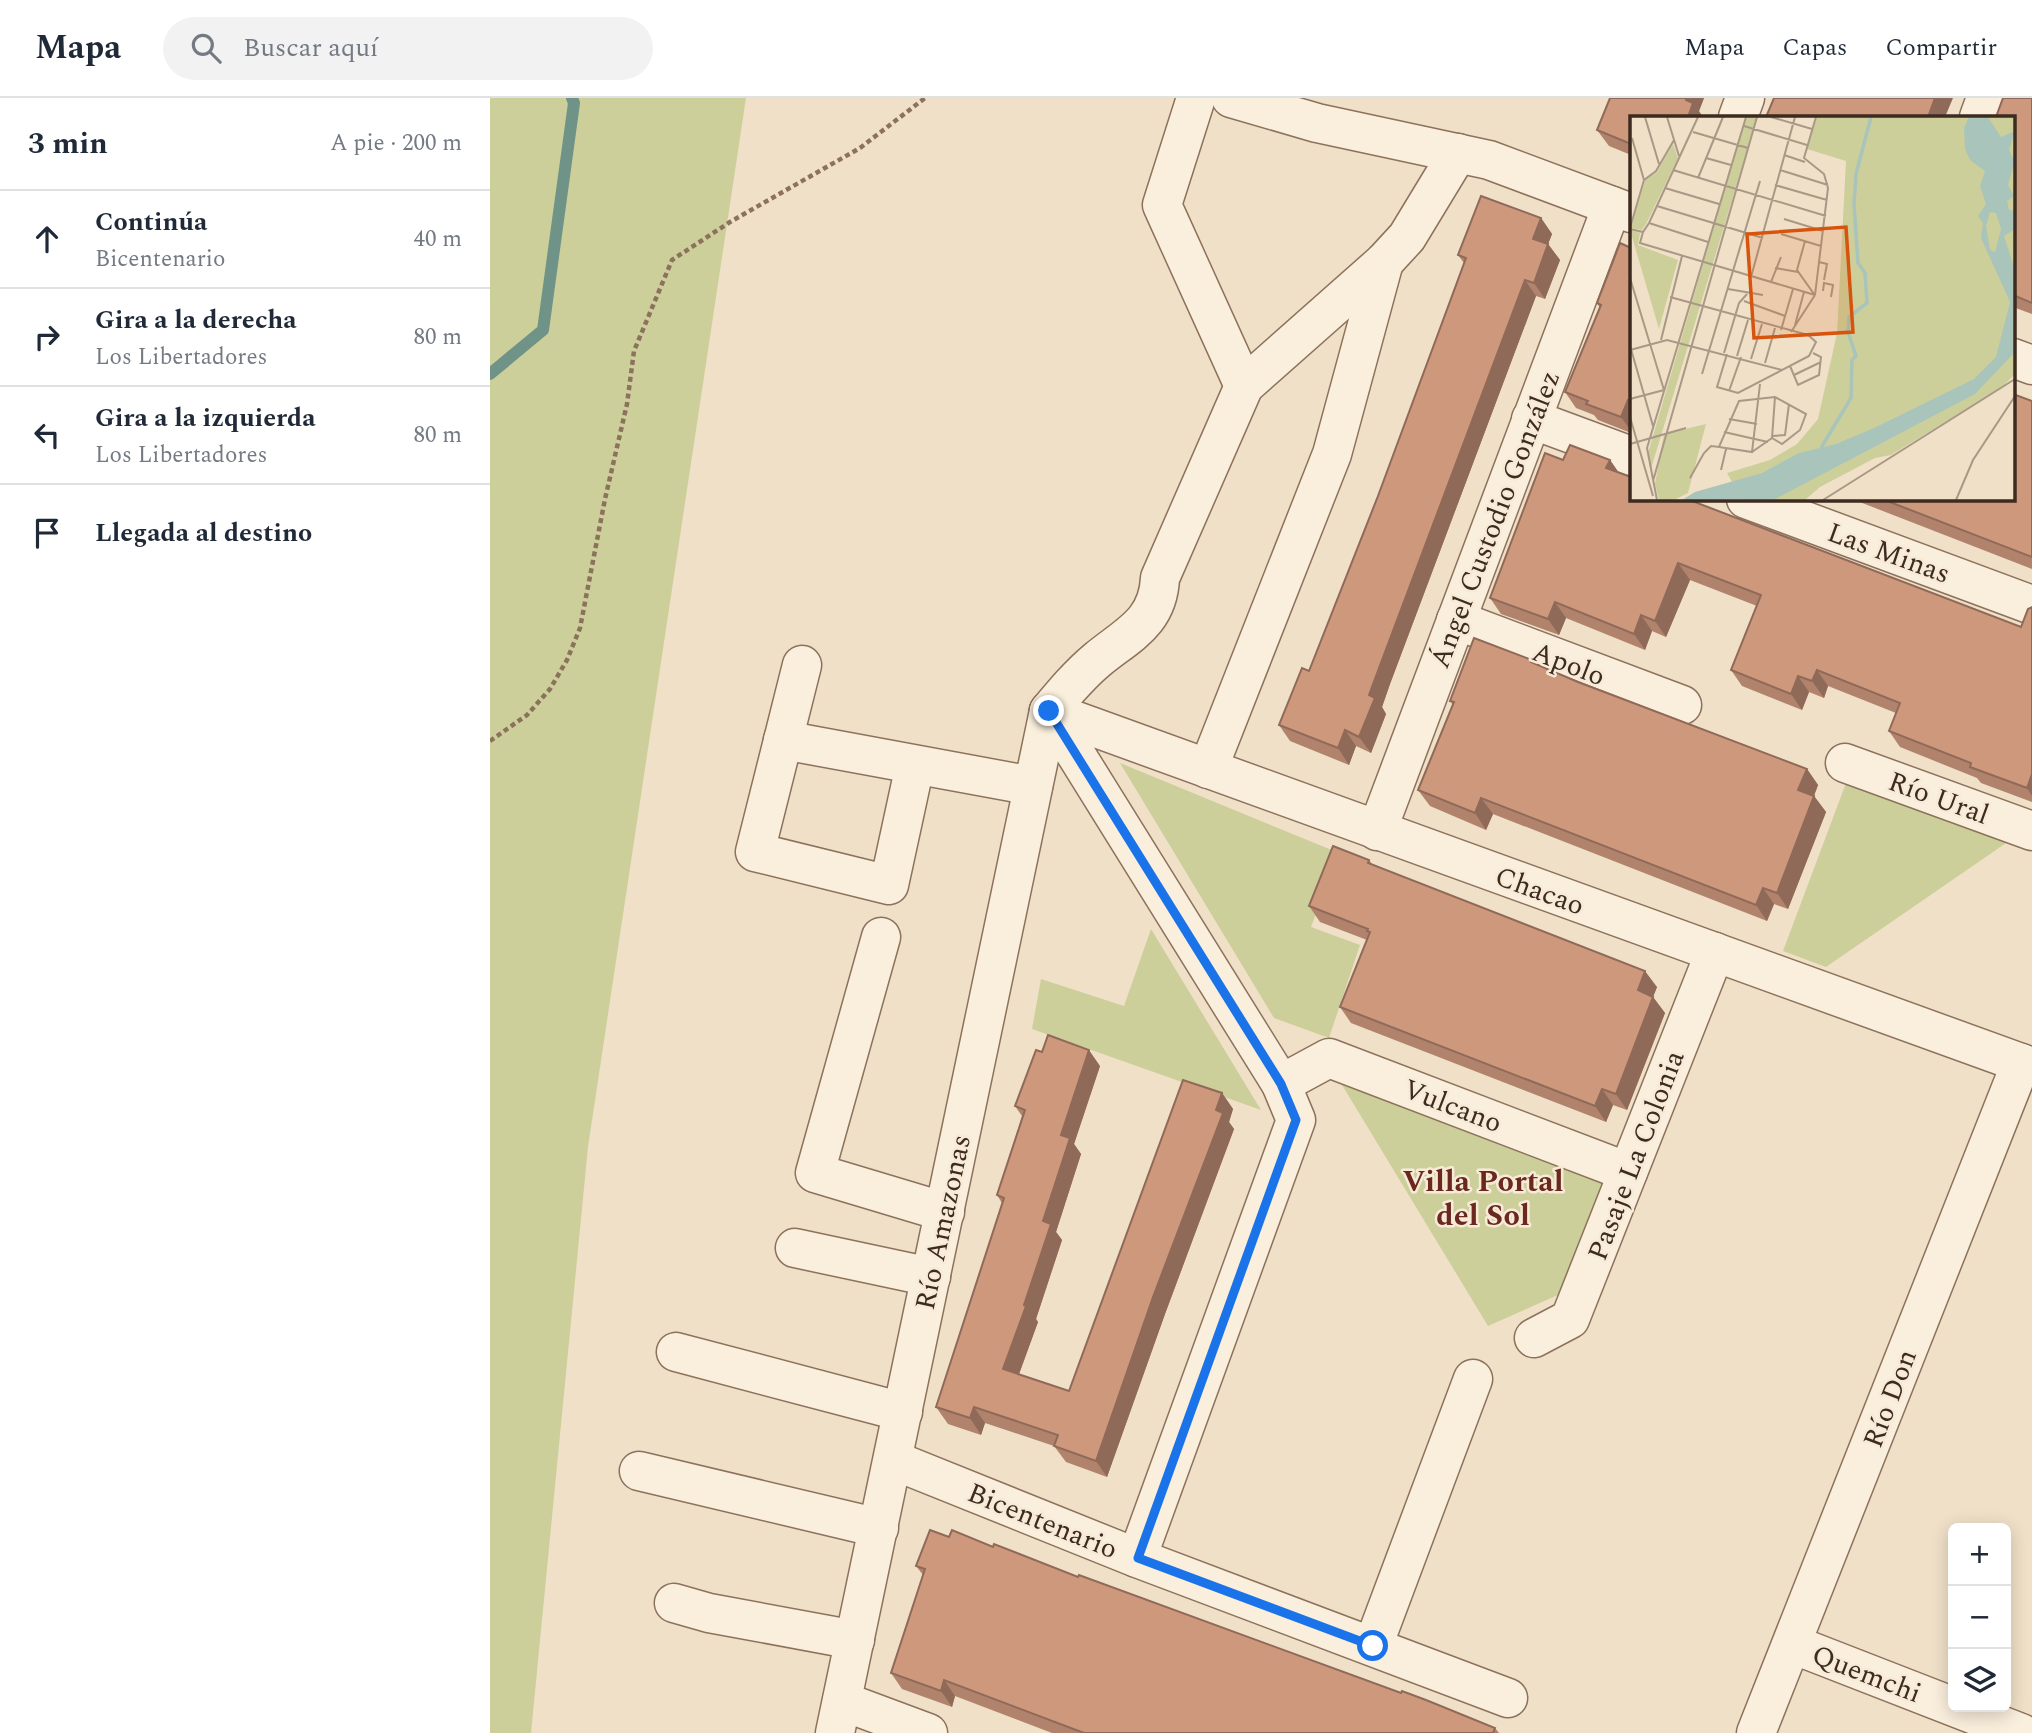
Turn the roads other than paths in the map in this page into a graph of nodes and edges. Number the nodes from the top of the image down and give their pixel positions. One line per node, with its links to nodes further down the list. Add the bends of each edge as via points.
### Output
1 (1196, 98): 12 (street, via 1163,205)
2 (1231, 98): 7 (street, via 1317,123)
3 (1745, 98): 5 (street)
4 (1986, 98): 6 (street)
5 (1738, 116)
6 (1979, 116)
7 (1474, 157): 8 (street); 9 (street)
8 (1621, 210): 13 (street, Ángel Custodio González)
9 (1384, 262): 12 (street); 24 (street, via 1332,454)
10 (2014, 358): 11 (street)
11 (2032, 365)
12 (1244, 386): 20 (street, via 1160,578 1150,615 1096,661)
13 (1531, 419): 14 (street); 17 (street, Ángel Custodio González)
14 (1630, 456)
15 (1749, 500): 16 (street, Las Minas)
16 (2032, 605)
17 (1456, 620): 19 (street, Apolo); 26 (street, Ángel Custodio González)
18 (802, 666): 21 (street)
19 (1682, 705)
20 (1049, 711): 24 (street, Chacao); 25 (street, Río Amazonas); 31 (street)
21 (783, 740): 23 (street); 23 (street, via 755,852 889,885)
22 (1845, 763): 27 (street, Río Ural)
23 (915, 765): 25 (street)
24 (1208, 769): 26 (street, Chacao)
25 (1033, 786): 33 (street, Río Amazonas)
26 (1377, 831): 29 (street, Chacao)
27 (2032, 831)
28 (881, 937): 33 (street, via 816,1173)
29 (1715, 952): 30 (street, Chacao); 32 (street, Pasaje La Colonia)
30 (2026, 1065): 46 (street, Río Don)
31 (1281, 1084): 32 (street, Vulcano, via 1329,1058); 43 (street, via 1296,1120)
32 (1628, 1172): 36 (street, Pasaje La Colonia, via 1570,1319)
33 (944, 1212): 35 (street, Río Amazonas)
34 (794, 1248): 35 (street)
35 (931, 1278): 39 (street, Río Amazonas)
36 (1534, 1338)
37 (676, 1352): 39 (street)
38 (1473, 1379): 47 (street)
39 (903, 1412): 40 (street, Río Amazonas)
40 (893, 1460): 42 (street, Río Amazonas); 43 (street, Bicentenario)
41 (639, 1471): 42 (street)
42 (878, 1528): 45 (street, Río Amazonas)
43 (1138, 1558): 47 (street, Bicentenario)
44 (674, 1603): 45 (street)
45 (855, 1640): 49 (street, Río Amazonas)
46 (1792, 1644): 51 (street, Río Don); 52 (street, Quemchi)
47 (1373, 1646): 48 (street, Bicentenario)
48 (1508, 1698)
49 (839, 1717): 50 (street)
50 (928, 1733)
51 (1756, 1733)
52 (2021, 1733)

